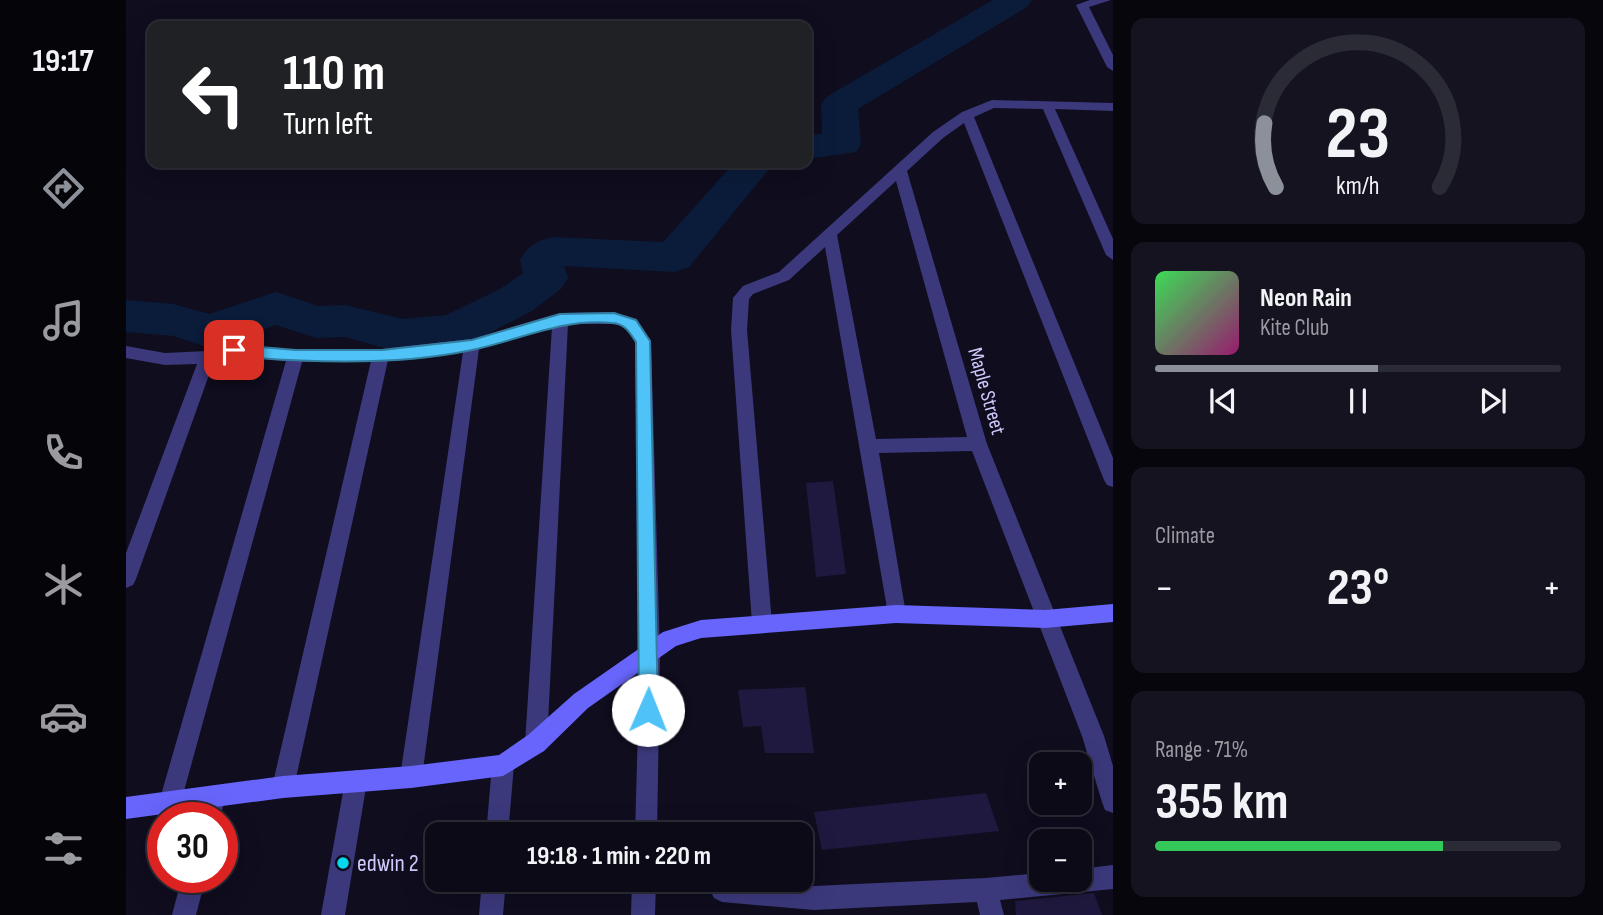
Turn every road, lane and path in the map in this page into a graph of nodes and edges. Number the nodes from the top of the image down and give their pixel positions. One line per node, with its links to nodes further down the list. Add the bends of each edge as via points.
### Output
1 (1105, 0): 2 (street, via 1082,5)
2 (1113, 67)
3 (1048, 107): 4 (street); 5 (street, via 992,104); 8 (street)
4 (1113, 107)
5 (967, 115): 6 (street); 17 (street)
6 (900, 170): 7 (street); 15 (street, Maple Street)
7 (830, 235): 16 (street); 22 (street, via 784,276 748,290 741,298 739,330)
8 (1113, 255)
9 (560, 319): 10 (street); 23 (street, via 614,318 631,323 643,341); 24 (street)
10 (472, 345): 12 (street); 26 (street)
11 (126, 352): 13 (street, via 165,359)
12 (382, 355): 14 (street); 28 (street)
13 (207, 356): 14 (street, via 234,350); 18 (street)
14 (296, 356): 29 (street)
15 (978, 444): 16 (street); 21 (street, Maple Street)
16 (869, 446): 20 (street)
17 (1113, 480)
18 (126, 579)
19 (1113, 613): 21 (street)
20 (896, 614): 21 (street); 22 (street)
21 (1045, 619): 31 (street, Maple Street, via 1093,736)
22 (762, 623): 23 (street, via 701,629 670,639)
23 (650, 654): 24 (street, via 581,701); 35 (street)
24 (536, 743): 25 (street)
25 (503, 765): 26 (street); 34 (street)
26 (411, 777): 27 (street)
27 (356, 781): 28 (street); 44 (street)
28 (284, 788): 30 (street)
29 (170, 802)
30 (231, 802)
31 (1113, 802)
32 (147, 805): 33 (street)
33 (126, 808)
34 (499, 822)
35 (646, 822)
36 (1113, 877): 37 (street)
37 (986, 890): 42 (street); 47 (street)
38 (493, 892): 45 (street)
39 (644, 892): 46 (street)
40 (733, 892): 42 (street)
41 (190, 893): 43 (street)
42 (815, 907)
43 (184, 915)
44 (334, 915)
45 (491, 915)
46 (643, 915)
47 (992, 915)

